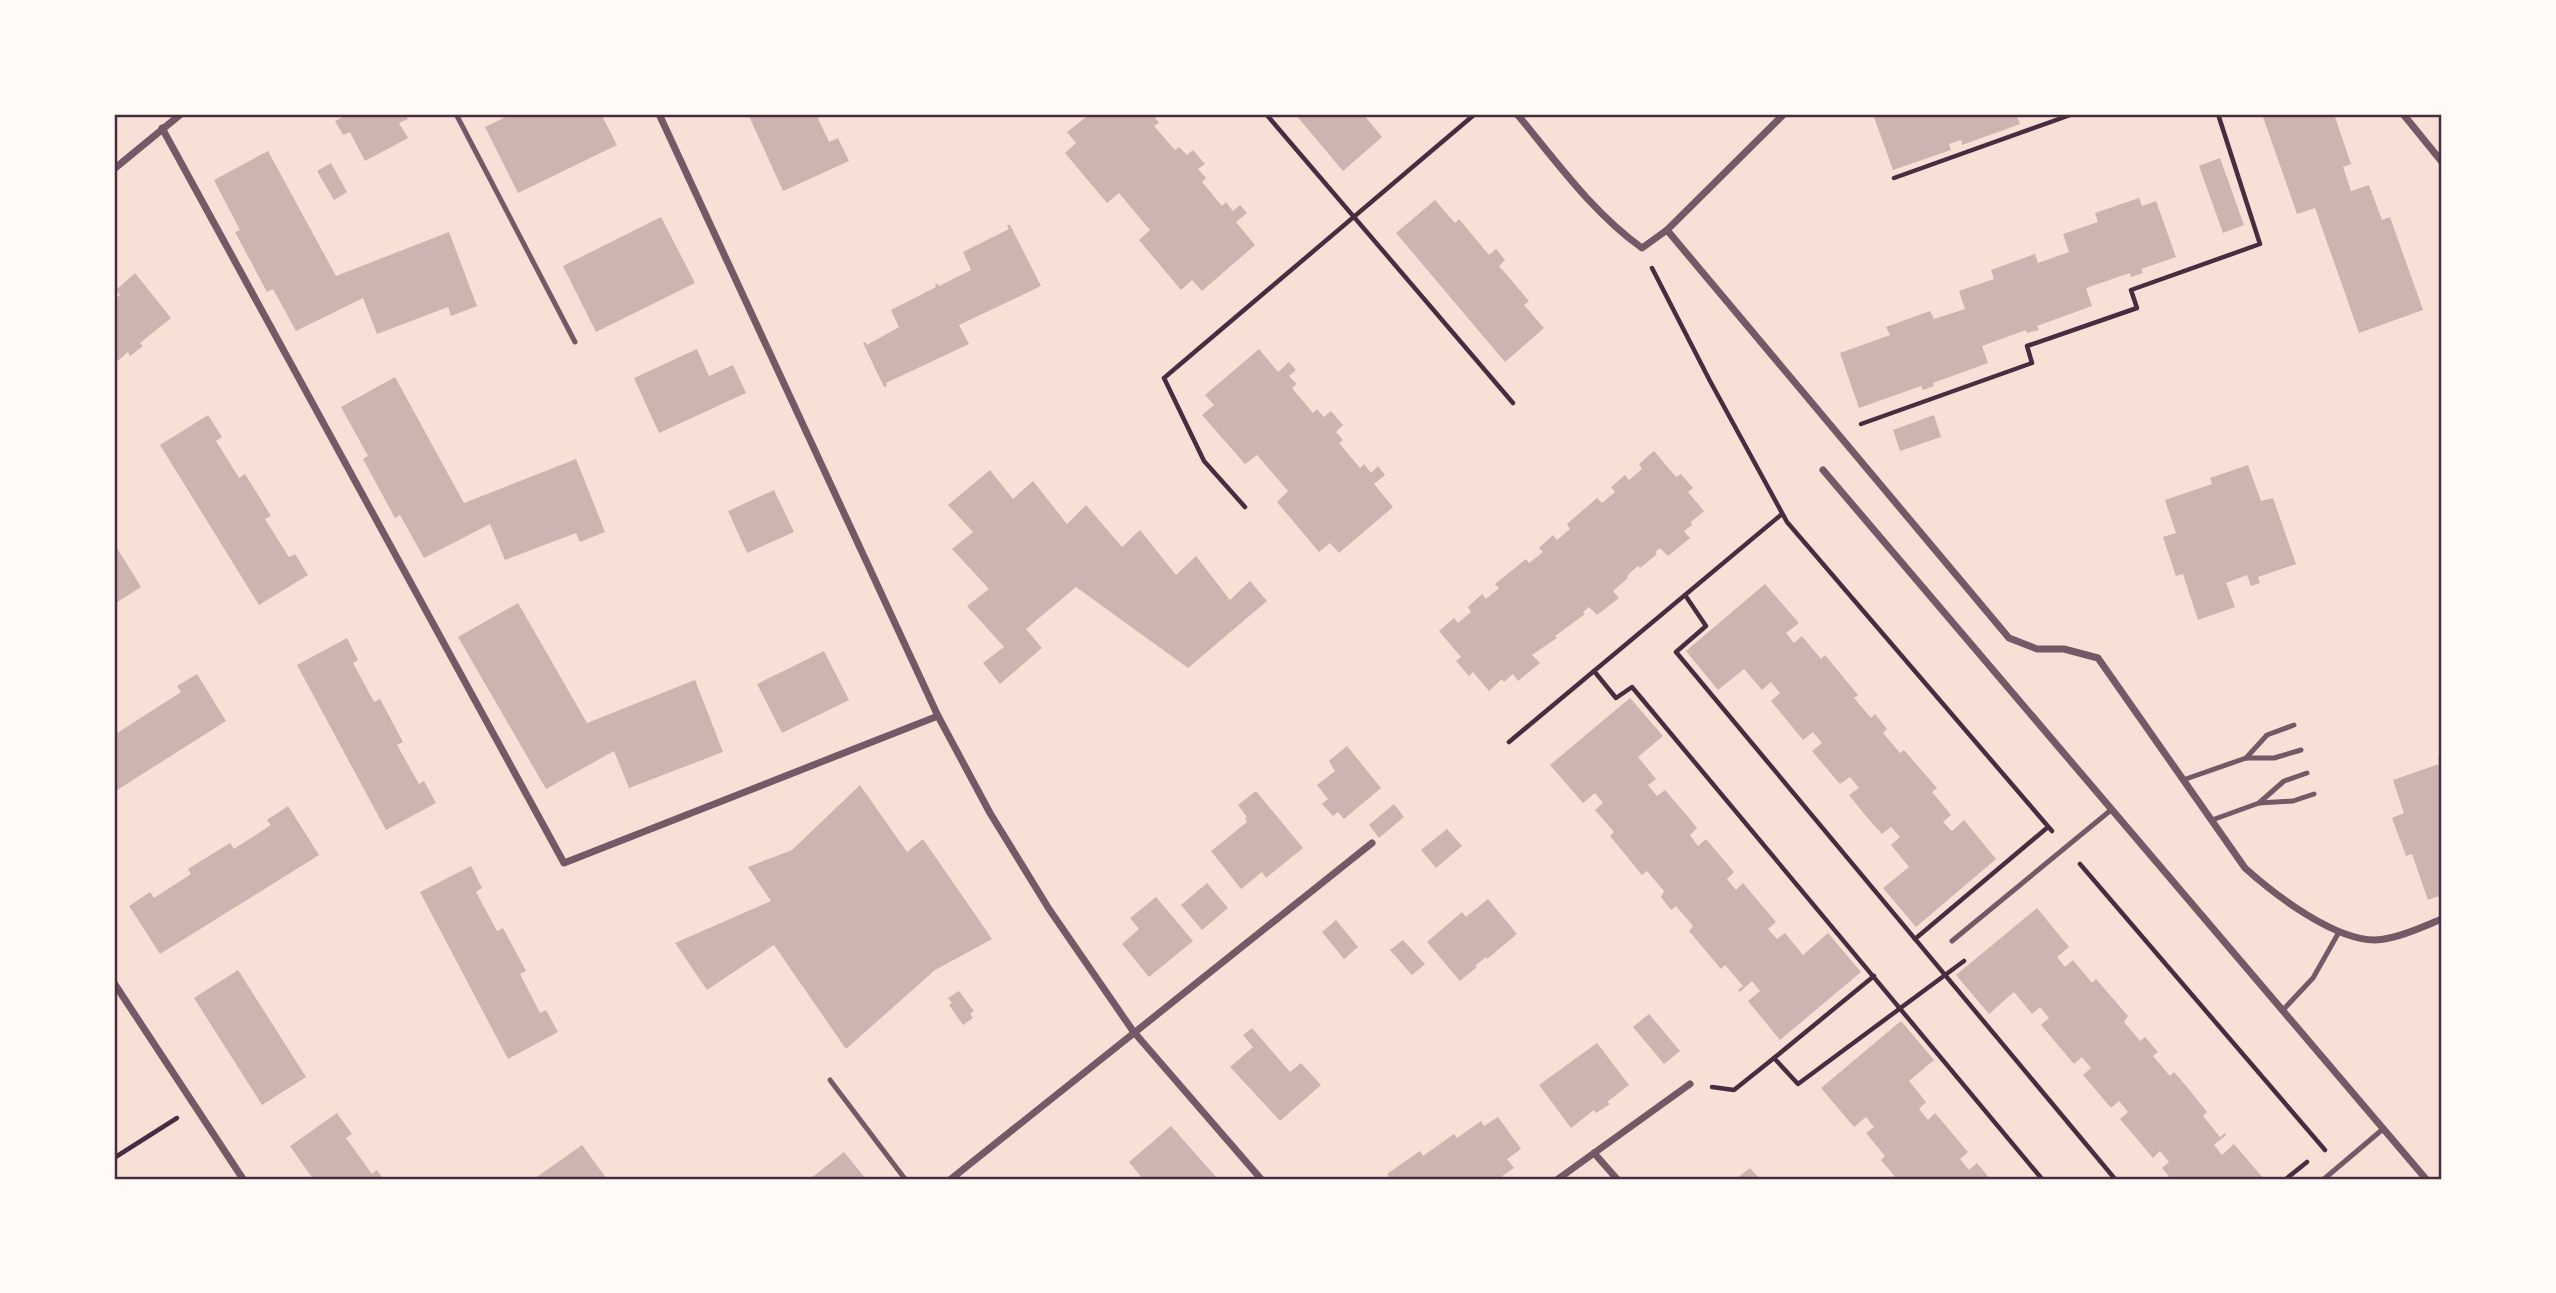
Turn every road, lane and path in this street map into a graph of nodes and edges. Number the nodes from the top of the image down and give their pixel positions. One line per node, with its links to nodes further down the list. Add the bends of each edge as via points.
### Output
1 (181, 114): 11 (street)
2 (456, 114): 18 (lane)
3 (660, 114): 26 (street)
4 (1266, 114): 15 (path)
5 (1475, 114): 15 (path)
6 (1517, 114): 17 (street, via 1593,206)
7 (1784, 114): 16 (street)
8 (2073, 114): 14 (path)
9 (2218, 114): 20 (path, via 2260,244 2132,290 2137,307 2027,346 2032,363)
10 (2403, 114): 12 (street)
11 (162, 128): 13 (street); 26 (street, via 564,863)
12 (2442, 162)
13 (114, 169)
14 (1894, 178)
15 (1354, 217): 19 (path); 22 (path, via 1164,378 1204,461)
16 (1667, 230): 17 (street); 20 (street)
17 (1642, 248): 23 (path)
18 (575, 342)
19 (1513, 403)
20 (1837, 433): 32 (street, via 2009,638 2037,649 2064,649 2098,658)
21 (1823, 470): 35 (street)
22 (1245, 507)
23 (1783, 514): 24 (path); 37 (path)
24 (1685, 595): 25 (path); 42 (path, via 1706,626 1675,652)
25 (1594, 671): 28 (path); 44 (path, via 1616,698 1632,687)
26 (938, 716): 49 (street, via 1049,909)
27 (2294, 725): 30 (lane, via 2266,735)
28 (1509, 742)
29 (2301, 750): 30 (lane, via 2274,758)
30 (2246, 758): 32 (lane)
31 (2306, 773): 34 (lane, via 2284,781)
32 (2183, 780): 36 (street)
33 (2314, 794): 34 (lane, via 2293,801)
34 (2259, 803): 36 (lane)
35 (2111, 810): 39 (lane); 48 (street)
36 (2212, 820): 41 (street, via 2245,868 2263,884)
37 (2048, 827): 39 (path); 42 (path)
38 (1372, 843): 49 (street)
39 (2065, 847): 43 (lane); 57 (path)
40 (2442, 919): 41 (street, via 2378,940)
41 (2339, 932): 48 (lane, via 2313,978)
42 (1914, 939): 45 (path)
43 (1952, 941)
44 (1874, 976): 47 (path); 50 (path)
45 (1946, 976): 47 (path); 65 (path)
46 (114, 983): 53 (street)
47 (1900, 1008): 50 (path, via 1798,1084); 64 (path)
48 (2282, 1011): 54 (street)
49 (1133, 1031): 60 (street); 61 (street)
50 (1774, 1058): 52 (path, via 1734,1090)
51 (830, 1080): 59 (lane)
52 (1690, 1084): 55 (street)
53 (196, 1106): 56 (path); 58 (street)
54 (2383, 1129): 57 (lane); 67 (street)
55 (1594, 1153): 62 (street); 63 (street)
56 (114, 1158)
57 (2339, 1166): 66 (lane)
58 (243, 1179)
59 (905, 1179)
60 (951, 1179)
61 (1261, 1179)
62 (1558, 1179)
63 (1617, 1179)
64 (2042, 1179)
65 (2115, 1179)
66 (2324, 1179)
67 (2426, 1179)

